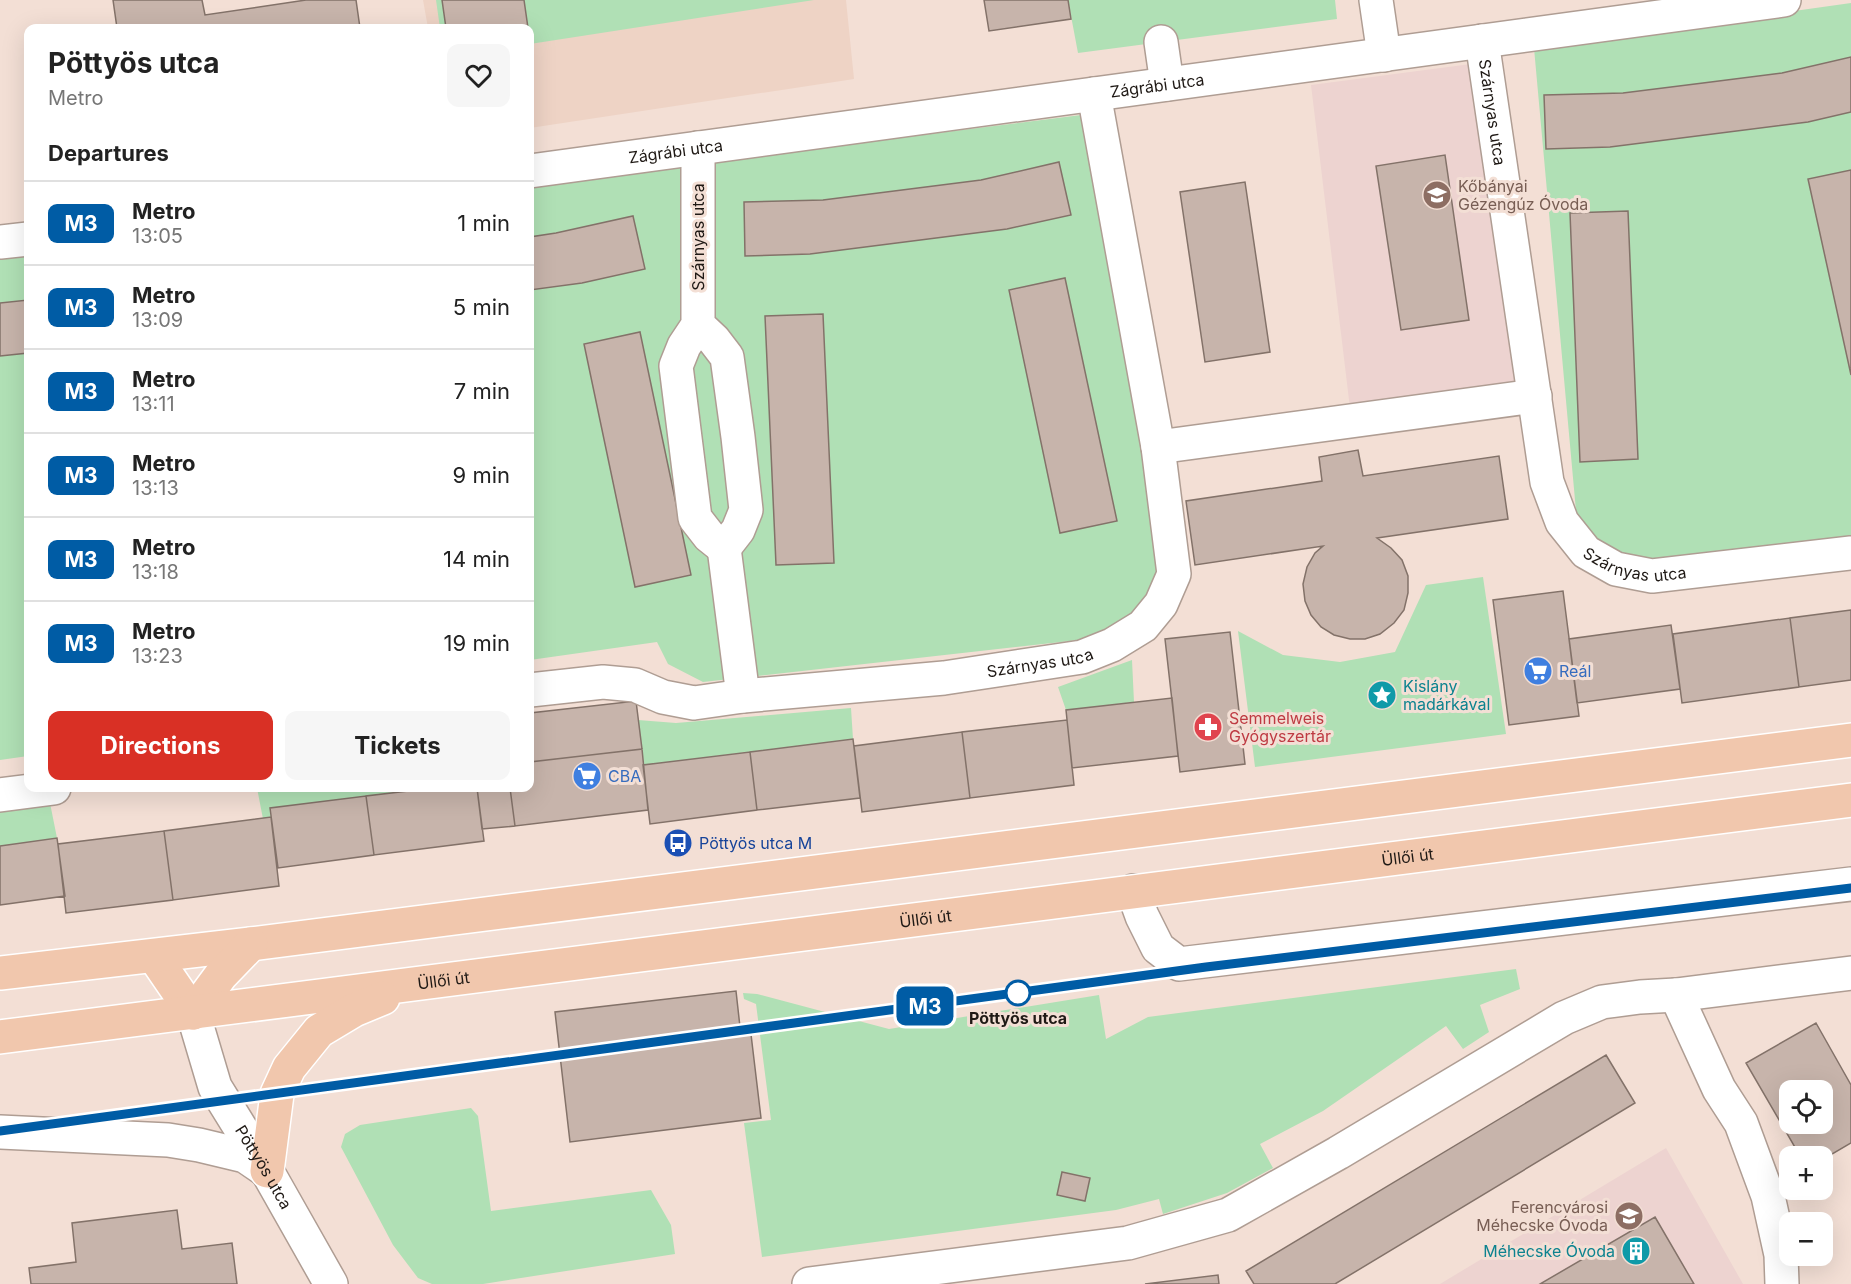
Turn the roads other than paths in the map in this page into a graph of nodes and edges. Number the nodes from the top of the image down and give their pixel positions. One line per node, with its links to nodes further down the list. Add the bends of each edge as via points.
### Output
1 (1376, 0): 5 (street)
2 (1784, 0): 3 (street, Zágrábi utca)
3 (1482, 41): 5 (street, Zágrábi utca); 13 (street, Szárnyas utca)
4 (1161, 42): 6 (street)
5 (1384, 55): 6 (street, Zágrábi utca)
6 (1167, 84): 7 (street, Zágrábi utca)
7 (1094, 94): 8 (street, Zágrábi utca); 14 (street, Szárnyas utca)
8 (698, 148): 9 (street, Zágrábi utca); 12 (street, Szárnyas utca)
9 (534, 170)
10 (24, 239): 11 (street)
11 (0, 242)
12 (698, 325): 15 (street, via 727,357 738,437 746,510 738,530); 15 (street, via 676,366 695,518)
13 (1535, 396): 14 (street); 16 (street, Szárnyas utca, via 1547,482 1562,522 1586,552 1616,569 1652,576)
14 (1158, 447): 18 (street, Szárnyas utca, via 1174,574 1161,604 1143,626 1112,645 1082,657 944,678)
15 (724, 548): 18 (street)
16 (1851, 554)
17 (534, 690): 18 (street, Szárnyas utca, via 603,682 634,685 663,697 694,703)
18 (743, 696)
19 (1851, 740): 25 (main road)
20 (24, 792): 21 (street)
21 (0, 795)
22 (1851, 800): 24 (main road, Üllői út)
23 (1851, 884): 24 (street, via 1179,964 1158,948)
24 (1137, 904): 29 (main road, Üllői út)
25 (251, 944): 26 (main road); 31 (main road, via 221,975)
26 (154, 956): 27 (main road); 31 (main road)
27 (0, 973)
28 (1851, 973): 30 (street)
29 (416, 985): 31 (main road, Üllői út); 34 (main road, via 354,1010 319,1031 281,1082)
30 (1676, 995): 36 (street, via 1602,1002 1564,1018 1228,1215 1128,1243); 37 (street, via 1719,1089 1742,1123 1768,1196 1781,1255)
31 (193, 1013): 32 (main road, Üllői út); 34 (street, Pöttyös utca, via 214,1087)
32 (0, 1038)
33 (0, 1132): 34 (street, via 200,1145 245,1156)
34 (267, 1171): 35 (street, Pöttyös utca)
35 (332, 1284)
36 (809, 1284)
37 (1782, 1284)

